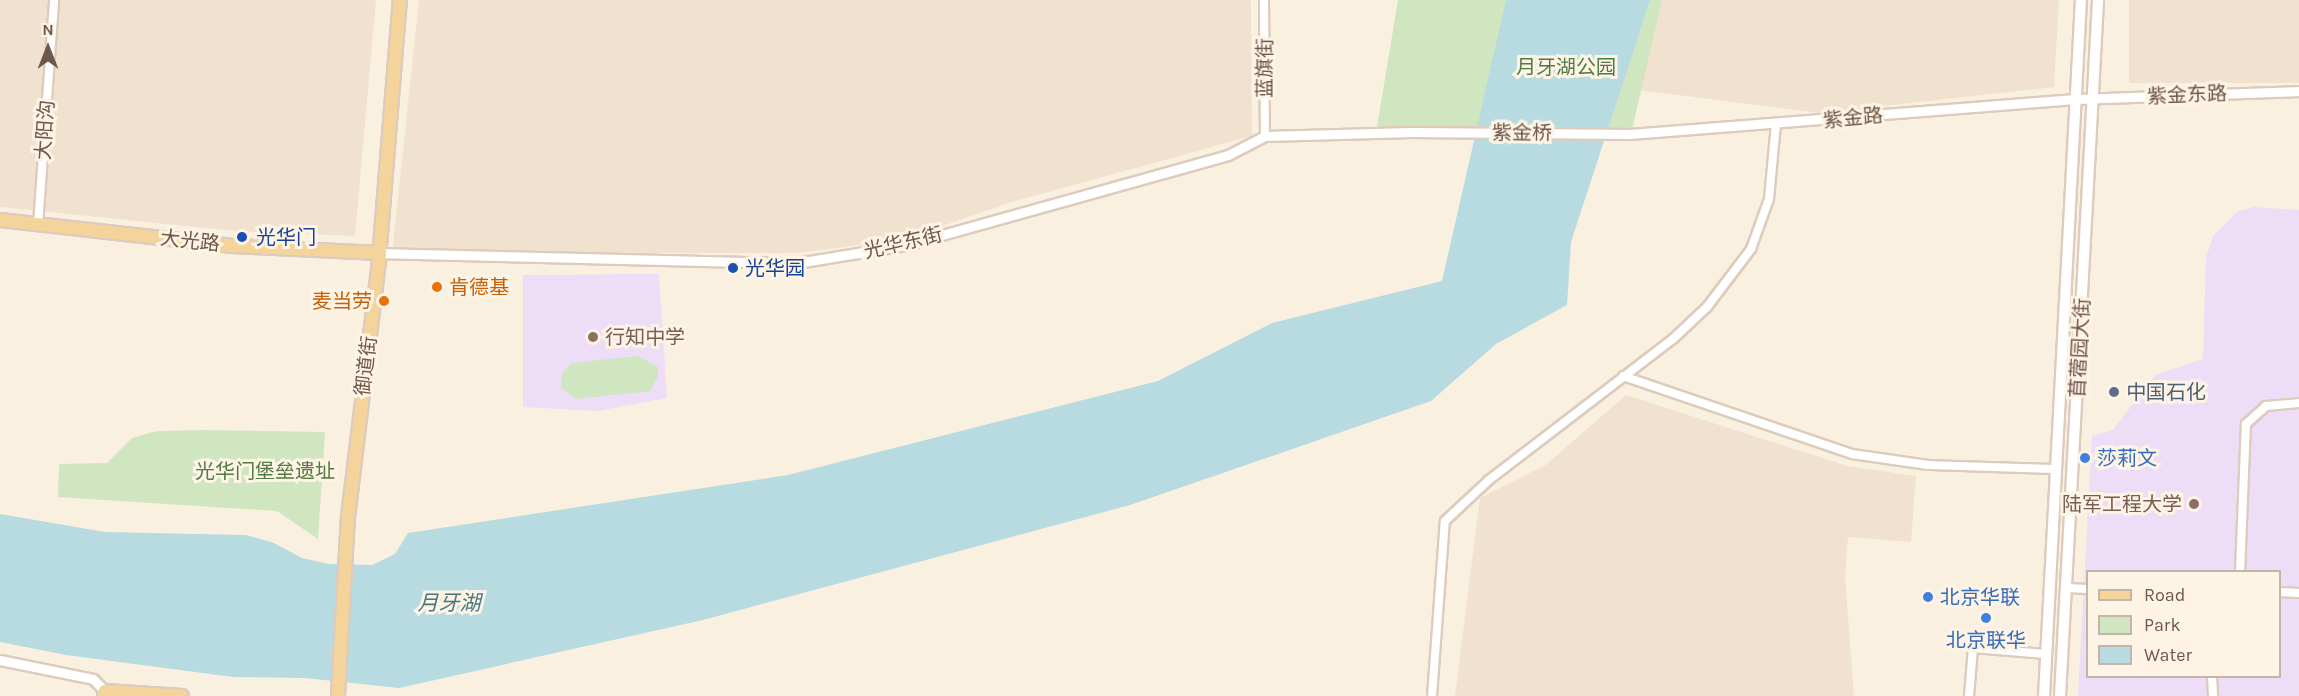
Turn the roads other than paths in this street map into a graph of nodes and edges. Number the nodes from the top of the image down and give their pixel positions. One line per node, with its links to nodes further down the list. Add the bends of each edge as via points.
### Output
1 (54, 0): 14 (street, 大阳沟)
2 (399, 0): 16 (main road)
3 (1264, 0): 12 (street, 蓝旗街)
4 (2081, 0): 8 (main road, 苜蓿园大街)
5 (2098, 0): 7 (main road, 苜蓿园大街)
6 (2299, 91): 7 (street, 紫金东路)
7 (2092, 98): 8 (street, 紫金东路); 21 (main road, 苜蓿园大街)
8 (2074, 99): 9 (street, 紫金路); 19 (main road, 苜蓿园大街)
9 (1776, 124): 11 (street, 紫金路); 17 (street, via 1769,199 1750,249 1707,307 1673,339)
10 (1412, 132): 11 (street, 紫金桥); 12 (street, 光华东街)
11 (1631, 134)
12 (1265, 136): 16 (street, 光华东街, via 1228,154 906,245 797,263)
13 (0, 220): 14 (street, 大光路)
14 (38, 225): 15 (street, 大光路)
15 (233, 246): 16 (main road)
16 (380, 254): 30 (main road, via 348,516)
17 (1623, 376): 19 (street, via 1852,454 1928,465); 31 (street, via 1497,473 1445,521)
18 (2299, 403): 20 (street, via 2266,406 2246,424)
19 (2057, 469): 25 (main road, 苜蓿园大街)
20 (2240, 570)
21 (2068, 588): 22 (street); 34 (main road, 苜蓿园大街)
22 (2086, 589)
23 (2281, 592): 24 (street)
24 (2299, 593)
25 (2046, 654): 32 (street, via 1973,648); 33 (main road, 苜蓿园大街)
26 (0, 660): 28 (street, via 93,679)
27 (2212, 678): 35 (street)
28 (105, 694): 29 (main road)
29 (182, 696)
30 (338, 696)
31 (1432, 696)
32 (1969, 696)
33 (2044, 696)
34 (2060, 696)
35 (2213, 696)

